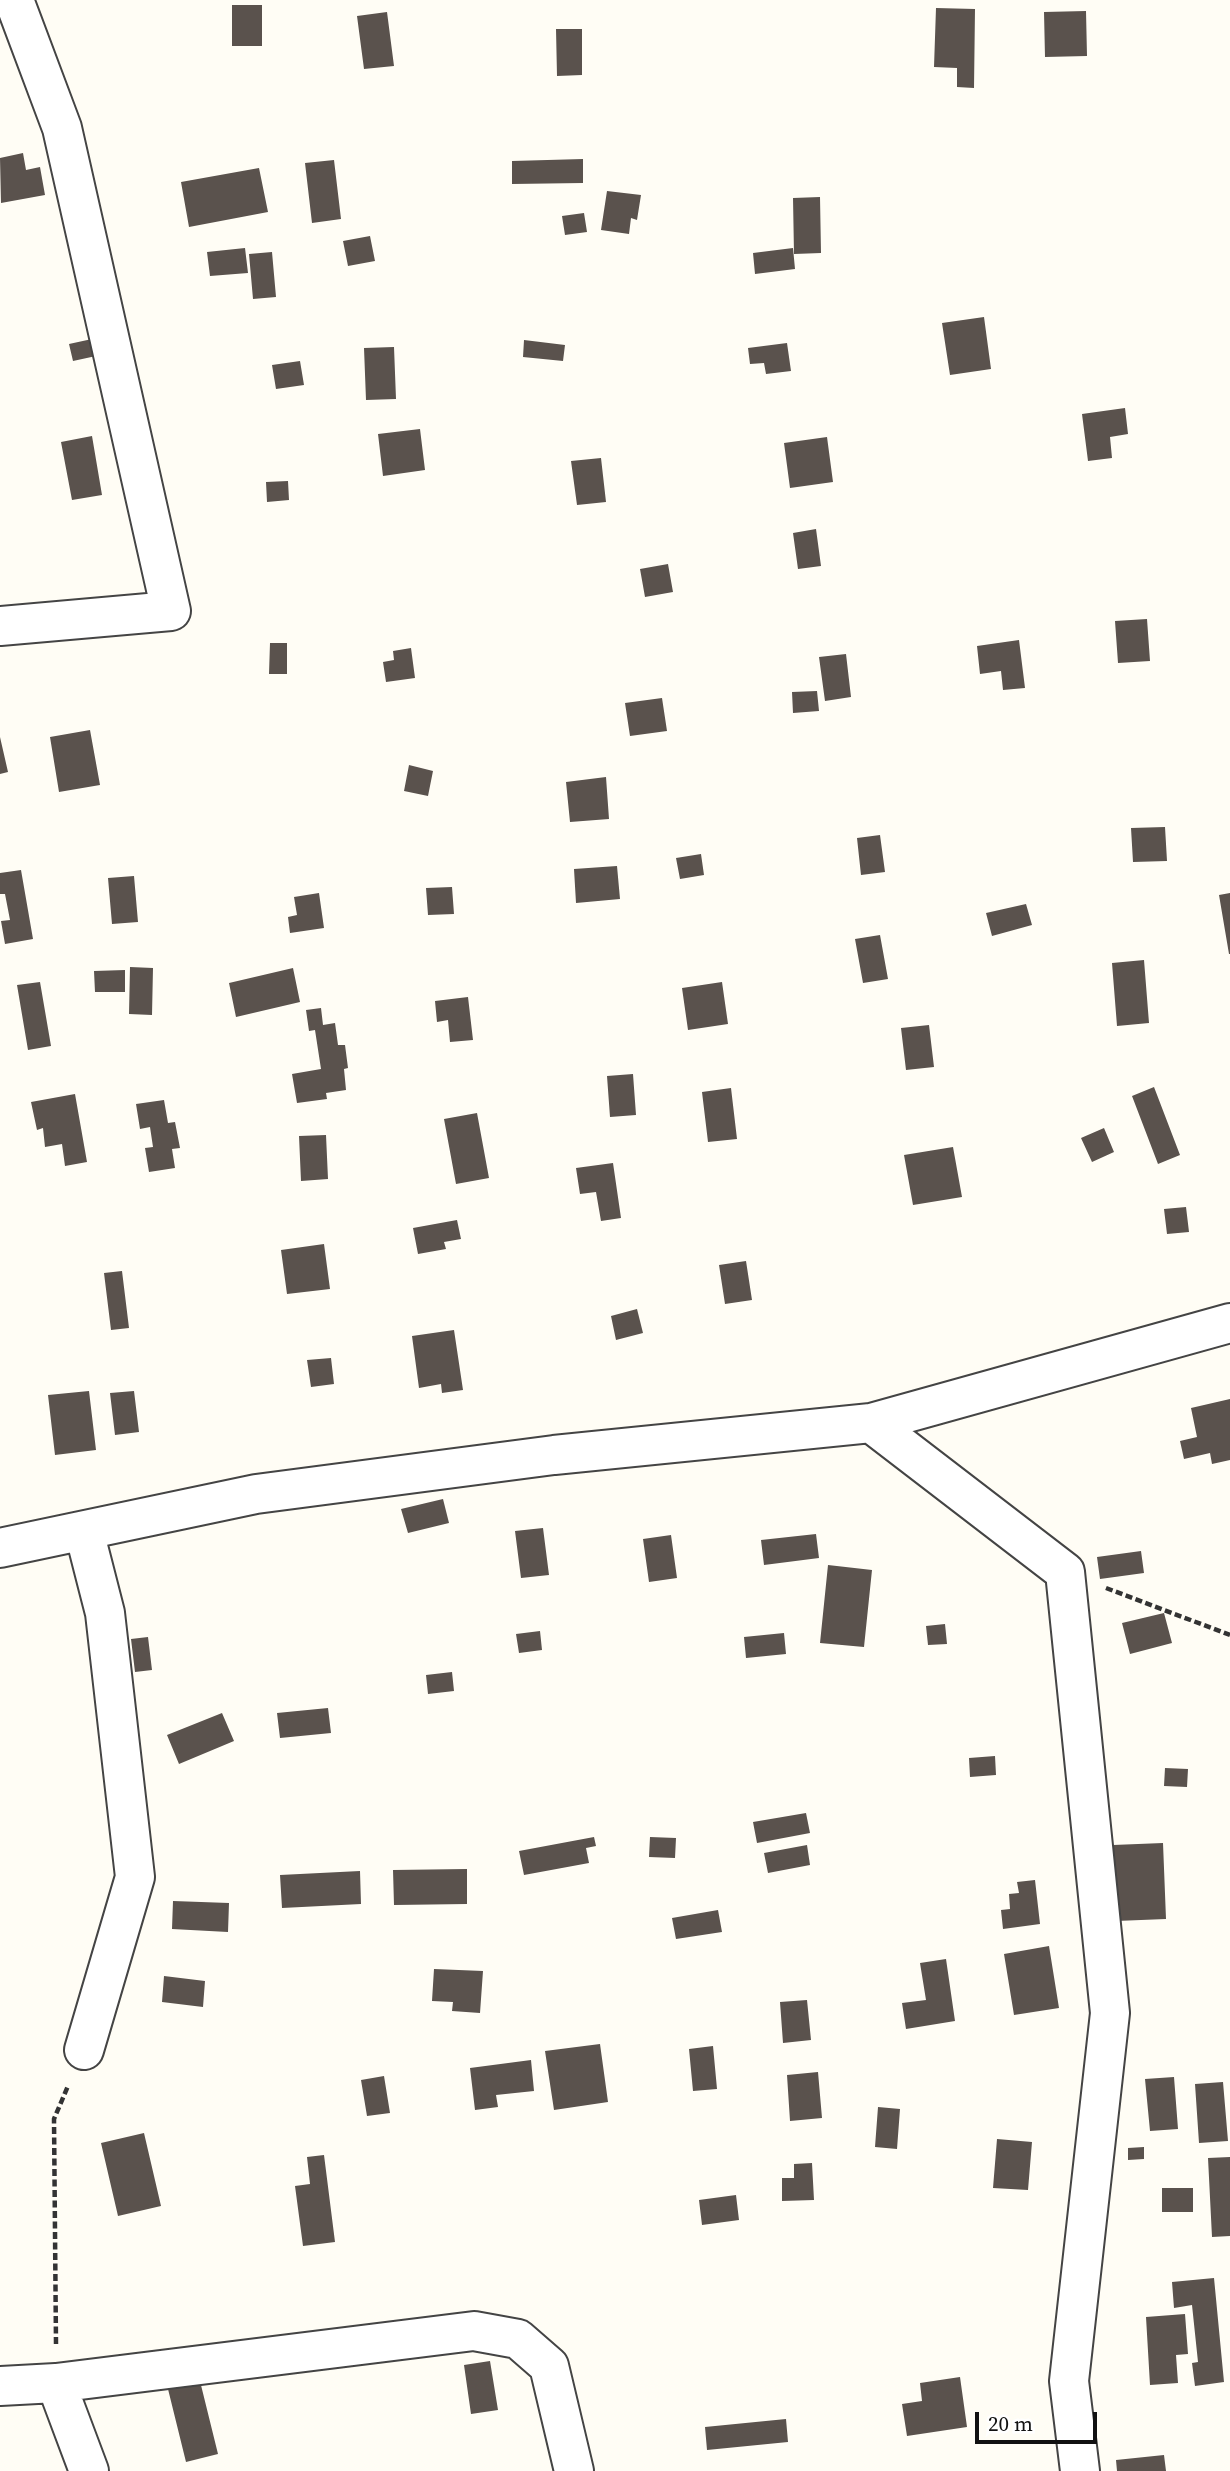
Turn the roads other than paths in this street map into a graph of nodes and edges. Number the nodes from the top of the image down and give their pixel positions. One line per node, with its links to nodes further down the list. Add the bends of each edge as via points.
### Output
1 (13, 0): 2 (street, via 62,128 171,611)
2 (0, 626)
3 (1230, 1323): 4 (street)
4 (872, 1423): 5 (street, via 554,1455 256,1494); 12 (street, via 1065,1572 1110,2013 1069,2381)
5 (84, 1531): 6 (street); 7 (street, via 105,1613 135,1877)
6 (0, 1548)
7 (84, 2050)
8 (56, 2383): 9 (street); 10 (street); 11 (street, via 474,2331 519,2339 549,2366)
9 (0, 2386)
10 (89, 2471)
11 (574, 2471)
12 (1080, 2471)

